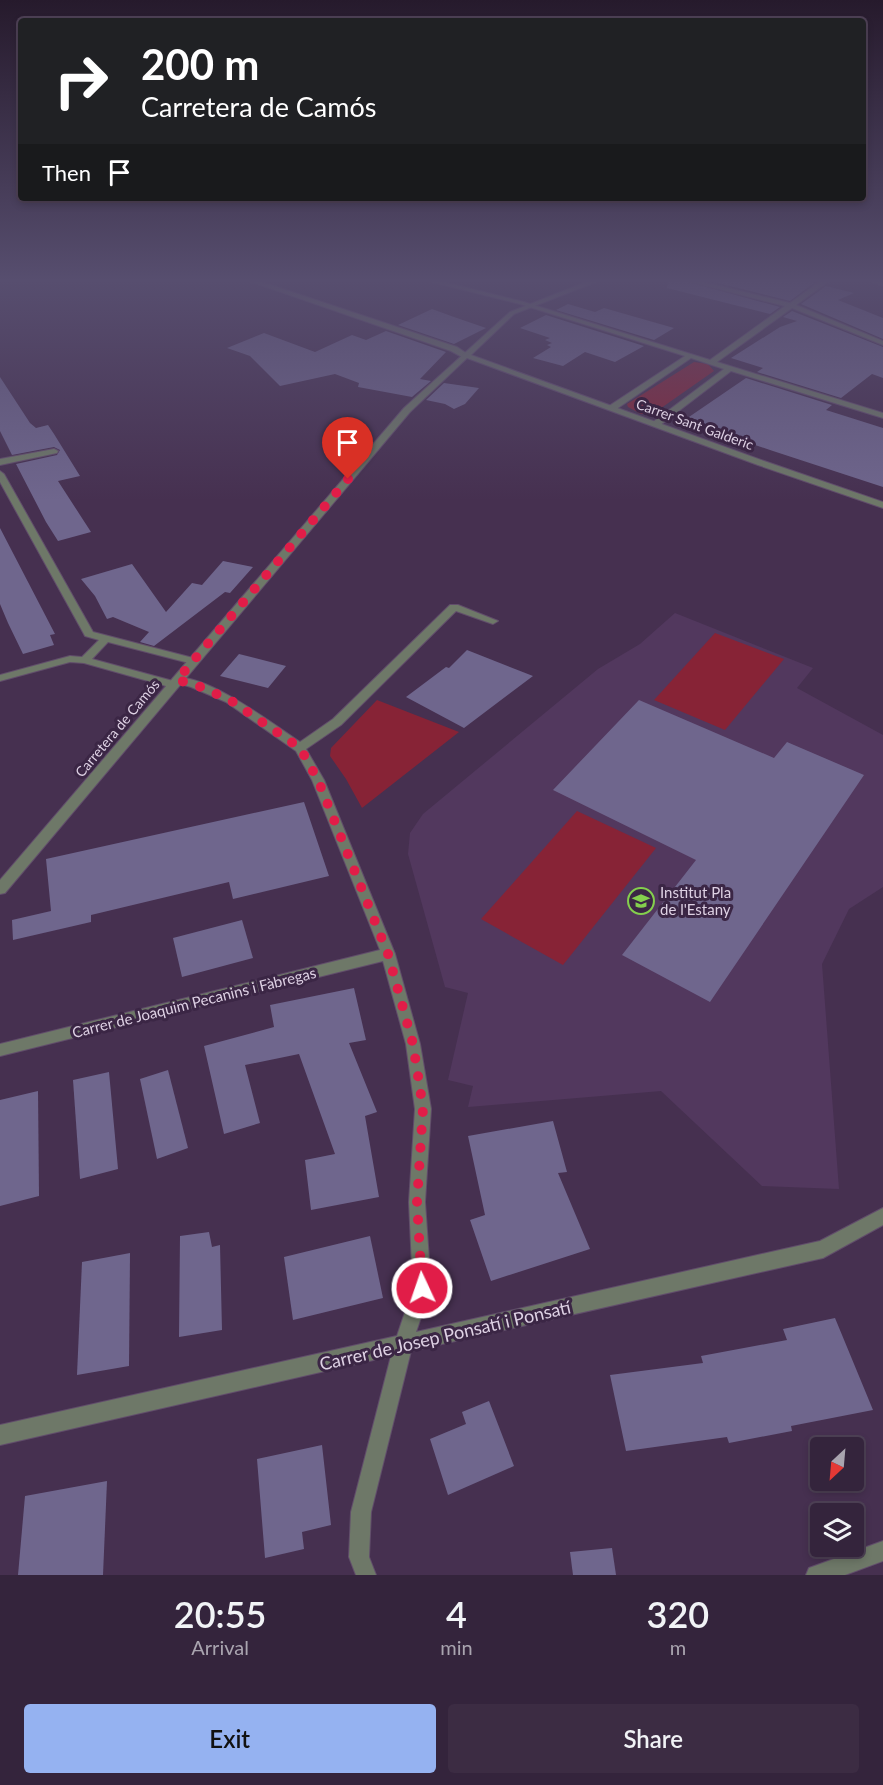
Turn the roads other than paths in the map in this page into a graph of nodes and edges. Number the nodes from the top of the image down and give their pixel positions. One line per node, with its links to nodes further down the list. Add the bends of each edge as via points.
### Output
1 (462, 354): 4 (street, Carrer Sant Galderic)
2 (682, 354): 5 (street)
3 (724, 354): 6 (street)
4 (465, 355): 8 (street, Carrer Sant Galderic); 18 (street, Carretera de Camós, via 407,410)
5 (690, 356): 6 (street); 8 (street)
6 (710, 363): 7 (street)
7 (730, 369): 9 (street); 10 (street)
8 (612, 408): 10 (street, Carrer Sant Galderic)
9 (883, 416)
10 (656, 424): 14 (street, Carrer Sant Galderic)
11 (54, 451): 12 (street)
12 (0, 462)
13 (0, 474): 16 (street, via 89,634)
14 (883, 505)
15 (493, 621): 21 (street, via 454,607 337,722)
16 (106, 638): 17 (street); 18 (street)
17 (85, 660): 19 (street, via 50,663); 20 (street)
18 (193, 661): 20 (street, Carretera de Camós)
19 (0, 678)
20 (175, 682): 21 (street, via 194,684 230,700); 22 (street, Carretera de Camós)
21 (300, 748): 23 (street, via 318,780)
22 (0, 889)
23 (388, 954): 24 (street, Carrer de Joaquim Pecanins i Fàbregas); 26 (street, via 413,1044 423,1108 417,1202 422,1288)
24 (0, 1050)
25 (883, 1216): 26 (street, Carrer de Josep Ponsatí i Ponsatí, via 823,1249)
26 (403, 1346): 27 (street, Carrer de Josep Ponsatí i Ponsatí); 29 (street, via 361,1512 359,1557)
27 (0, 1435)
28 (883, 1551): 30 (street)
29 (366, 1575)
30 (816, 1575)

